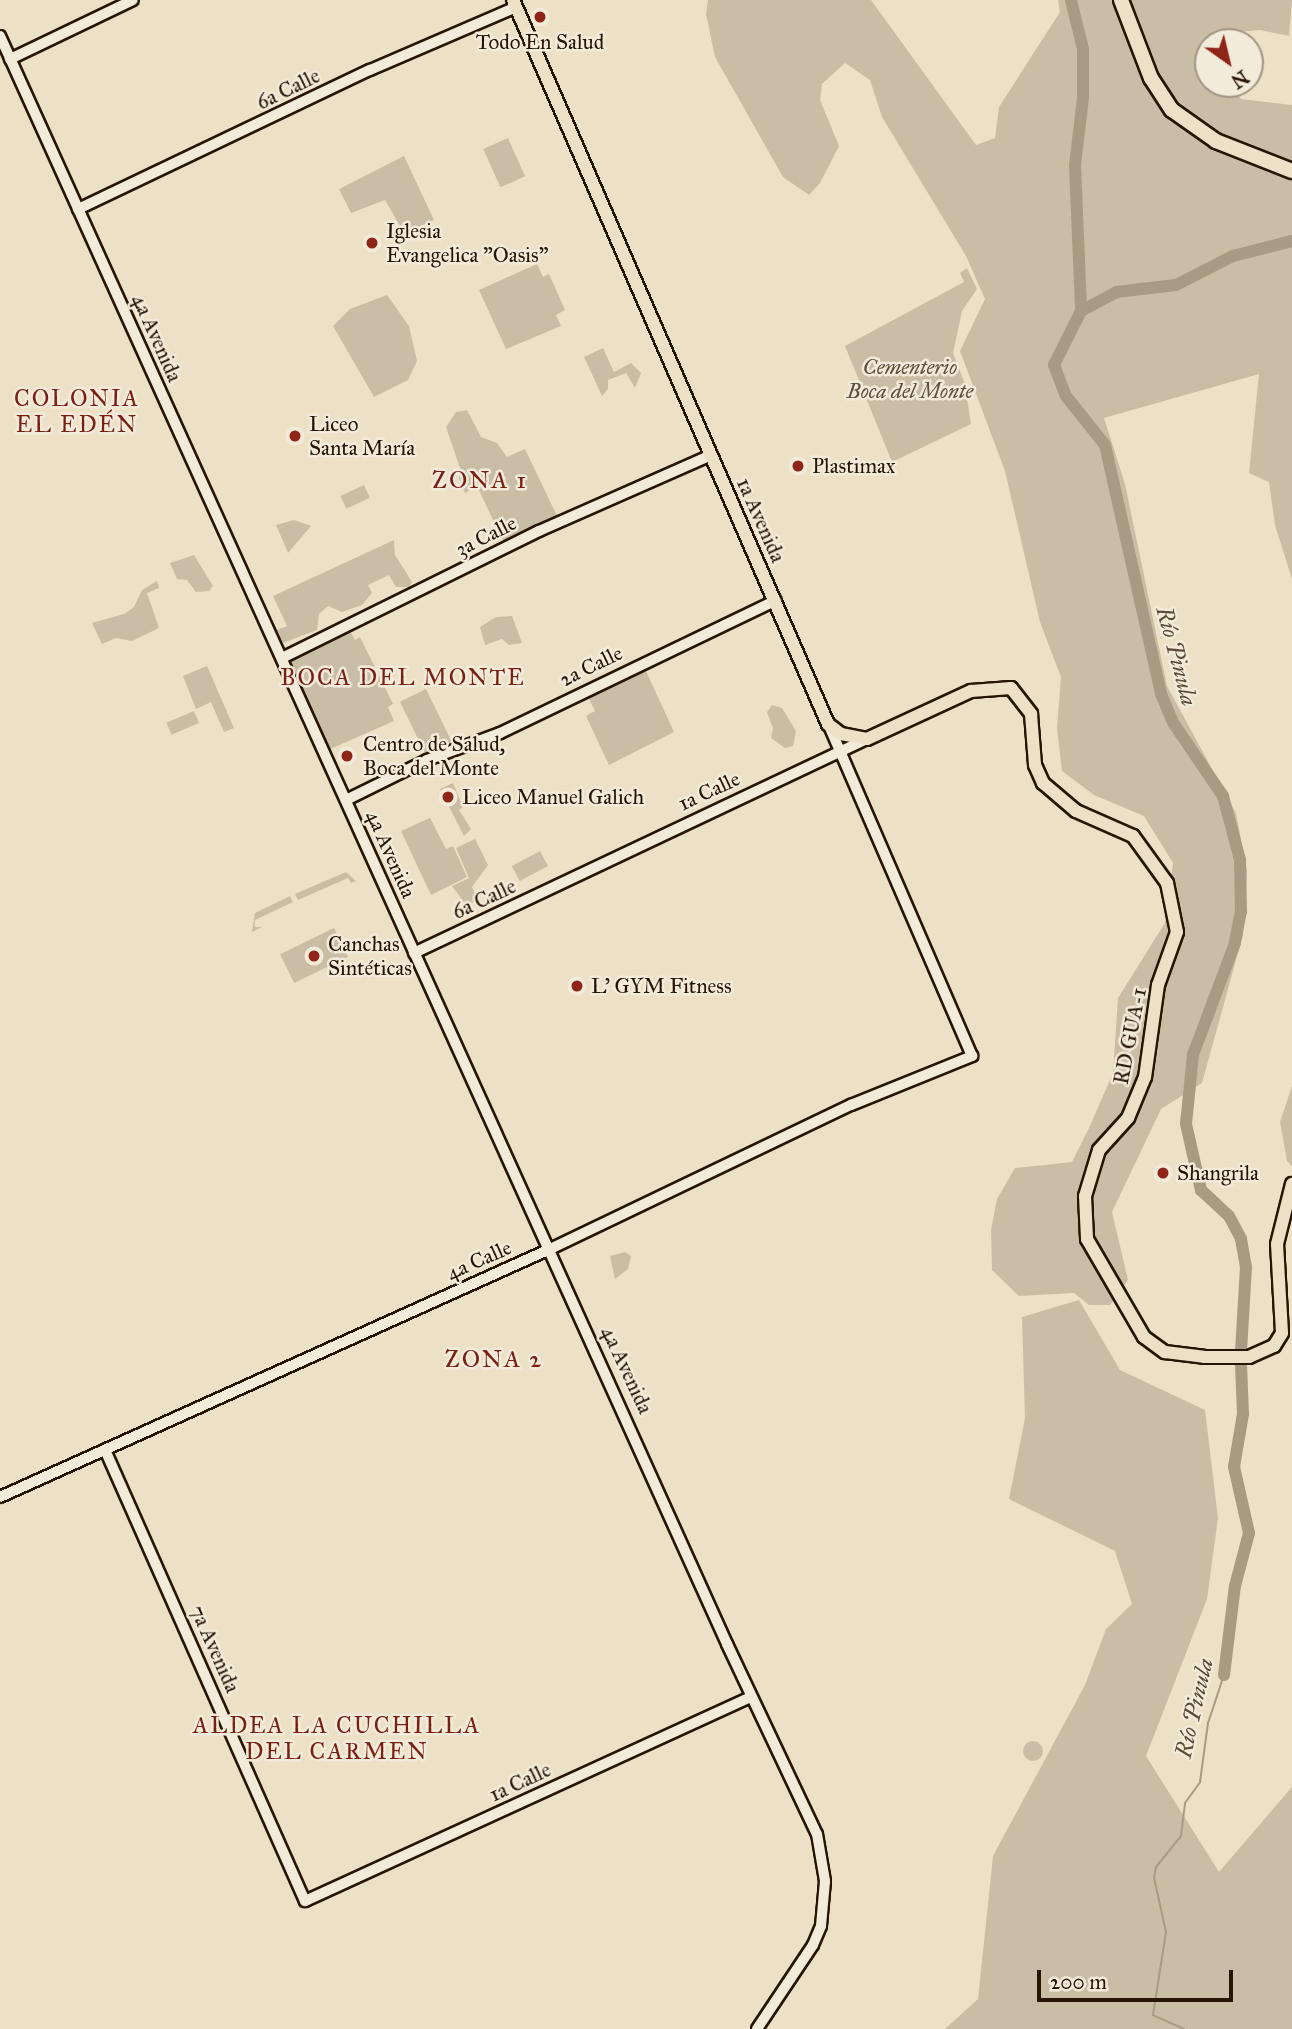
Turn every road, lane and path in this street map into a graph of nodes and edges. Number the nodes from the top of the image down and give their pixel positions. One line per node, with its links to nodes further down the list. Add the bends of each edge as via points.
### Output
1 (133, 0): 6 (street)
2 (1121, 0): 8 (highway, via 1151,78 1172,110 1216,141)
3 (1129, 0): 7 (highway, via 1158,75 1177,105 1202,125)
4 (514, 3): 9 (street, 6a Calle); 10 (main road, 1a Avenida)
5 (0, 36): 6 (street, 4a Avenida)
6 (9, 59): 9 (street, 4a Avenida)
7 (1292, 163)
8 (1292, 172)
9 (78, 209): 12 (street, 4a Avenida)
10 (711, 455): 11 (main road, 1a Avenida); 12 (street, 3a Calle, via 539,531)
11 (776, 600): 14 (main road, 1a Avenida); 17 (street, 2a Calle, via 500,733 428,760)
12 (282, 658): 17 (street, 4a Avenida)
13 (1017, 692): 15 (main road, 1a Calle, via 1001,686 971,691); 21 (main road, RD GUA-1, via 1031,714 1035,765 1043,783 1076,811 1122,830 1143,845 1167,883 1177,915 1174,946 1158,985 1145,1077 1128,1118 1099,1150 1085,1196 1087,1239 1094,1254 1139,1330 1157,1349 1204,1357 1249,1357 1268,1352 1279,1341 1277,1244)
14 (828, 724): 15 (main road, via 849,737); 16 (street, 1a Avenida)
15 (867, 739): 16 (street, 1a Calle)
16 (839, 752): 18 (street, 1a Calle); 20 (street, 1a Avenida)
17 (346, 800): 19 (street, 4a Avenida)
18 (570, 881): 19 (street, 6a Calle)
19 (415, 953): 22 (street, 4a Avenida)
20 (972, 1056): 22 (street, 4a Calle, via 851,1105)
21 (1292, 1184)
22 (550, 1249): 23 (street, 4a Calle); 25 (street, 4a Avenida)
23 (106, 1452): 24 (street, 4a Calle); 26 (street, 7a Avenida)
24 (0, 1497)
25 (751, 1697): 26 (street, 1a Calle); 27 (street, 4a Avenida, via 812,1820 825,1892 817,1935)
26 (305, 1901)
27 (757, 2029)

